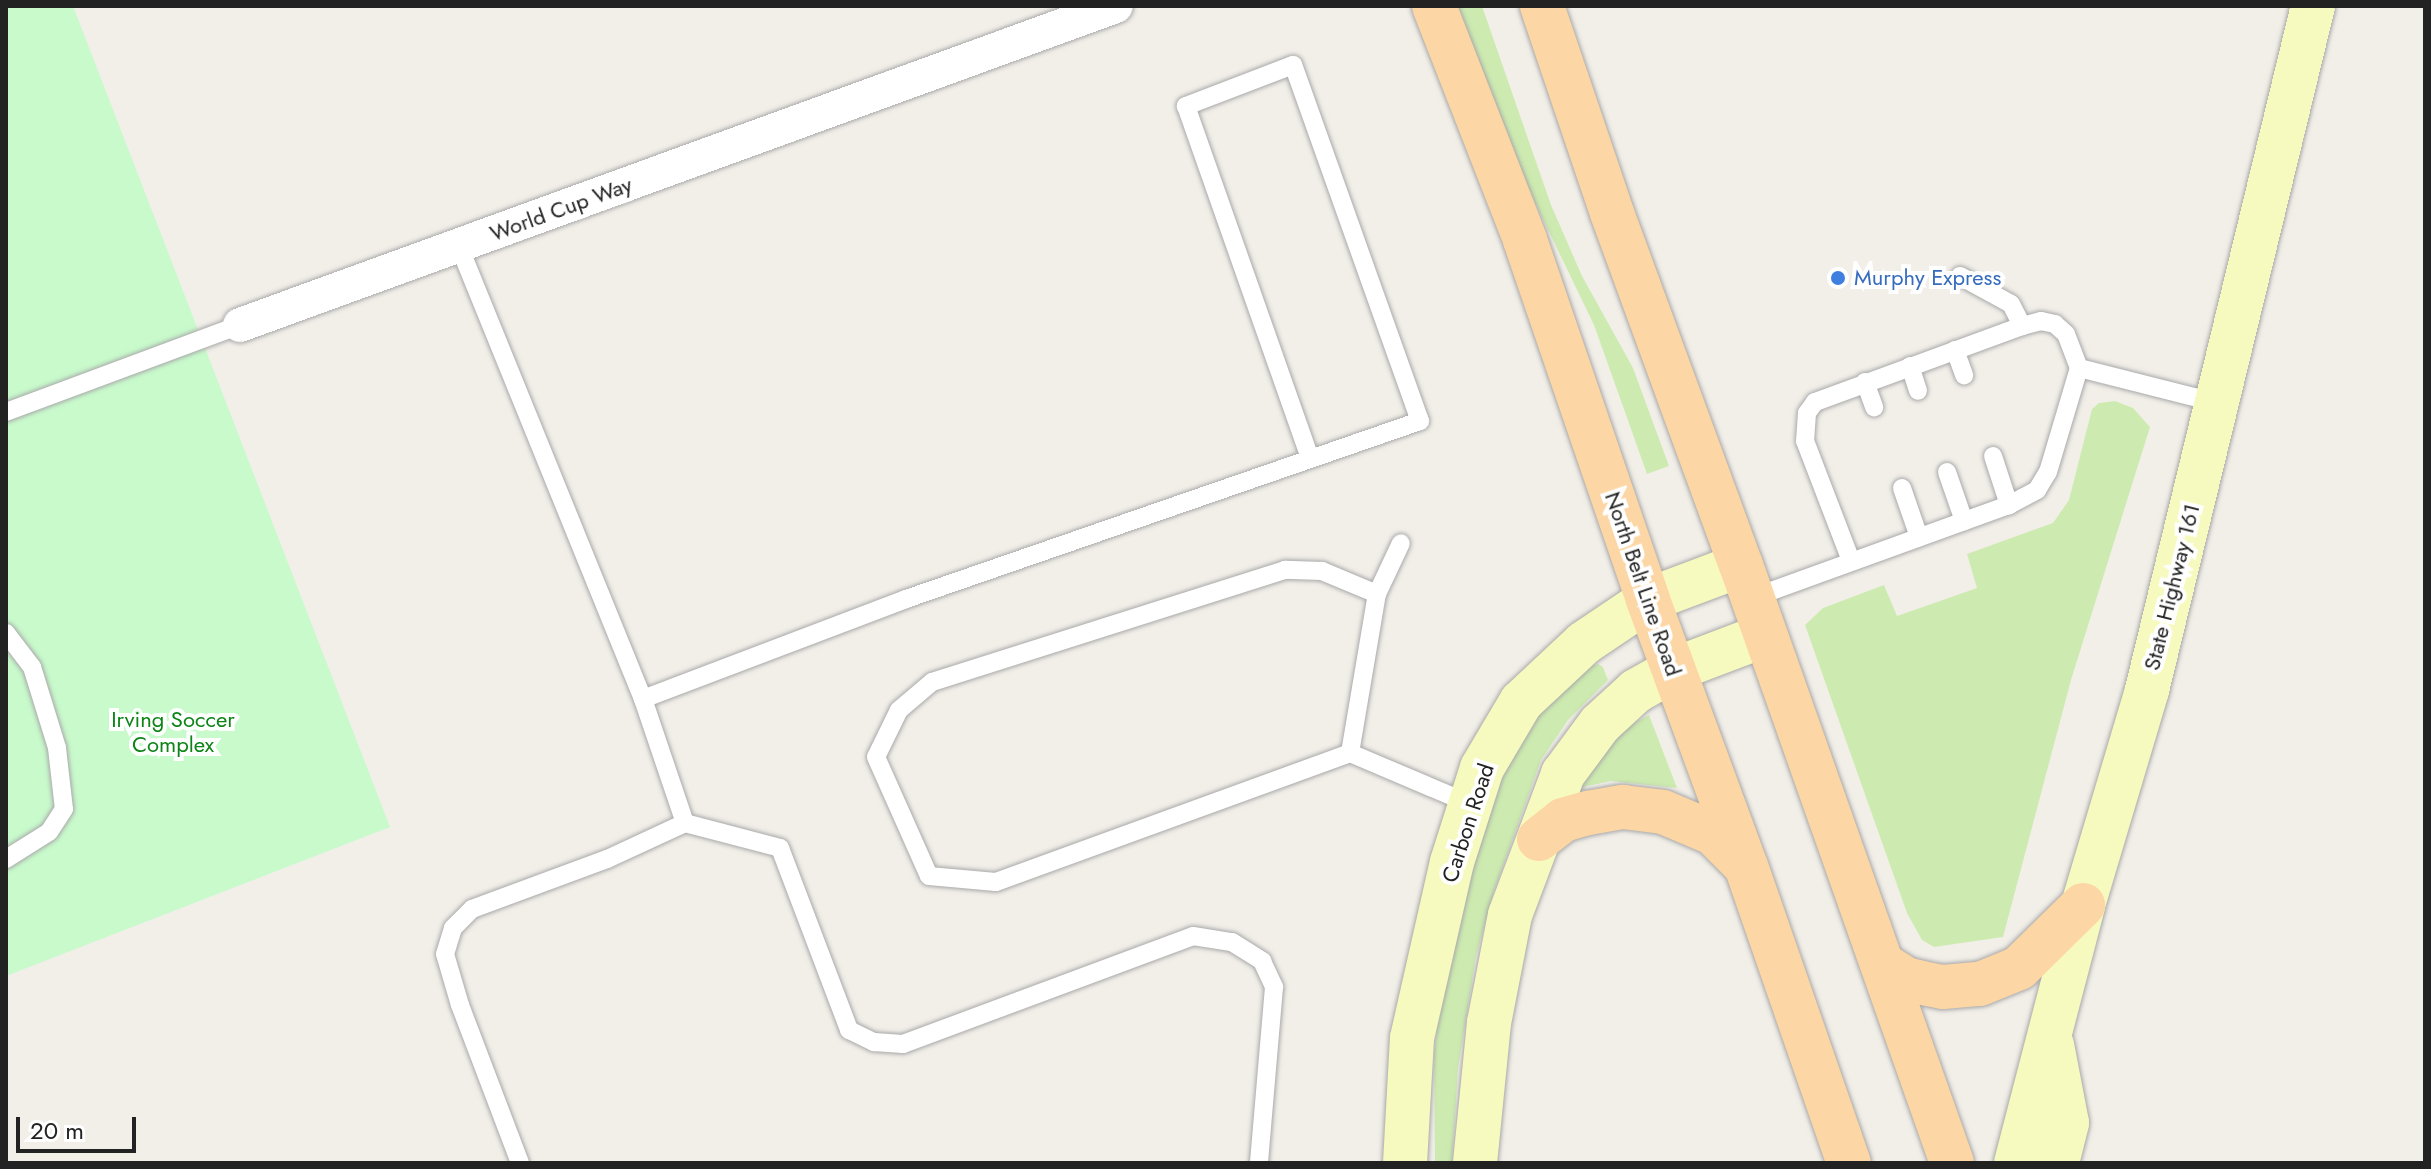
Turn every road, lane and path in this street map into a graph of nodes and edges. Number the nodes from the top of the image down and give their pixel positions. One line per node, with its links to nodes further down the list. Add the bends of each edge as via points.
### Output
1 (1116, 6): 5 (street, World Cup Way)
2 (1434, 6): 29 (main road, North Belt Line Road, via 1525,240)
3 (1542, 6): 28 (main road)
4 (2313, 6): 15 (street, State Highway 161)
5 (459, 246): 7 (street, World Cup Way); 32 (lane)
6 (1960, 276): 8 (lane, via 2011,304)
7 (240, 325): 17 (lane, World Cup Way)
8 (2022, 326): 9 (lane); 11 (lane, via 2055,324 2066,334)
9 (1955, 350): 10 (lane); 12 (lane)
10 (1910, 366): 13 (lane); 14 (lane)
11 (2079, 368): 15 (lane); 22 (lane, via 2045,481)
12 (1964, 375)
13 (1865, 382): 16 (lane); 26 (lane, via 1815,402 1804,426)
14 (1918, 391)
15 (2217, 403): 39 (street, State Highway 161, via 2147,690)
16 (1874, 407)
17 (6, 412)
18 (1993, 456): 22 (lane)
19 (1310, 459): 19 (lane, via 1420,421 1293,65 1186,106); 32 (lane, via 906,599)
20 (1947, 472): 23 (lane)
21 (1902, 488): 24 (lane)
22 (2009, 505): 23 (lane)
23 (1964, 521): 24 (lane)
24 (1919, 537): 26 (lane)
25 (1401, 543): 27 (lane)
26 (1851, 561): 28 (lane)
27 (1377, 594): 33 (lane); 33 (lane, via 1322,571 1285,570 932,682 899,710 876,757 929,876 996,882)
28 (1752, 599): 29 (street, Carbon Road); 31 (street); 40 (main road)
29 (1648, 600): 31 (main road, North Belt Line Road); 34 (street, Carbon Road, via 1584,643 1521,702 1482,768)
30 (6, 633): 37 (lane, via 32,667 57,748 64,809 49,832)
31 (1673, 670): 36 (street, via 1636,691 1581,748 1563,774); 38 (main road, North Belt Line Road)
32 (643, 699): 35 (lane)
33 (1350, 753): 34 (lane)
34 (1470, 804): 44 (street, Carbon Road, via 1412,1038)
35 (685, 823): 42 (lane, via 607,859 472,909 453,928 445,954); 43 (lane, via 780,848 849,1030 874,1042 903,1044 1193,936 1232,942 1262,961 1274,987)
36 (1539, 839): 38 (main road, via 1563,820 1588,813 1623,807 1663,812 1713,833); 45 (street, via 1510,915 1489,1023)
37 (6, 859)
38 (1746, 866): 46 (main road, North Belt Line Road)
39 (2083, 905): 40 (main road, via 2019,968 1980,984 1922,983); 41 (street, State Highway 161)
40 (1882, 964): 47 (main road)
41 (2050, 1035): 48 (street, State Highway 161); 49 (street, via 2067,1123)
42 (520, 1163)
43 (1259, 1163)
44 (1405, 1163)
45 (1475, 1163)
46 (1849, 1163)
47 (1952, 1163)
48 (2016, 1163)
49 (2057, 1163)

